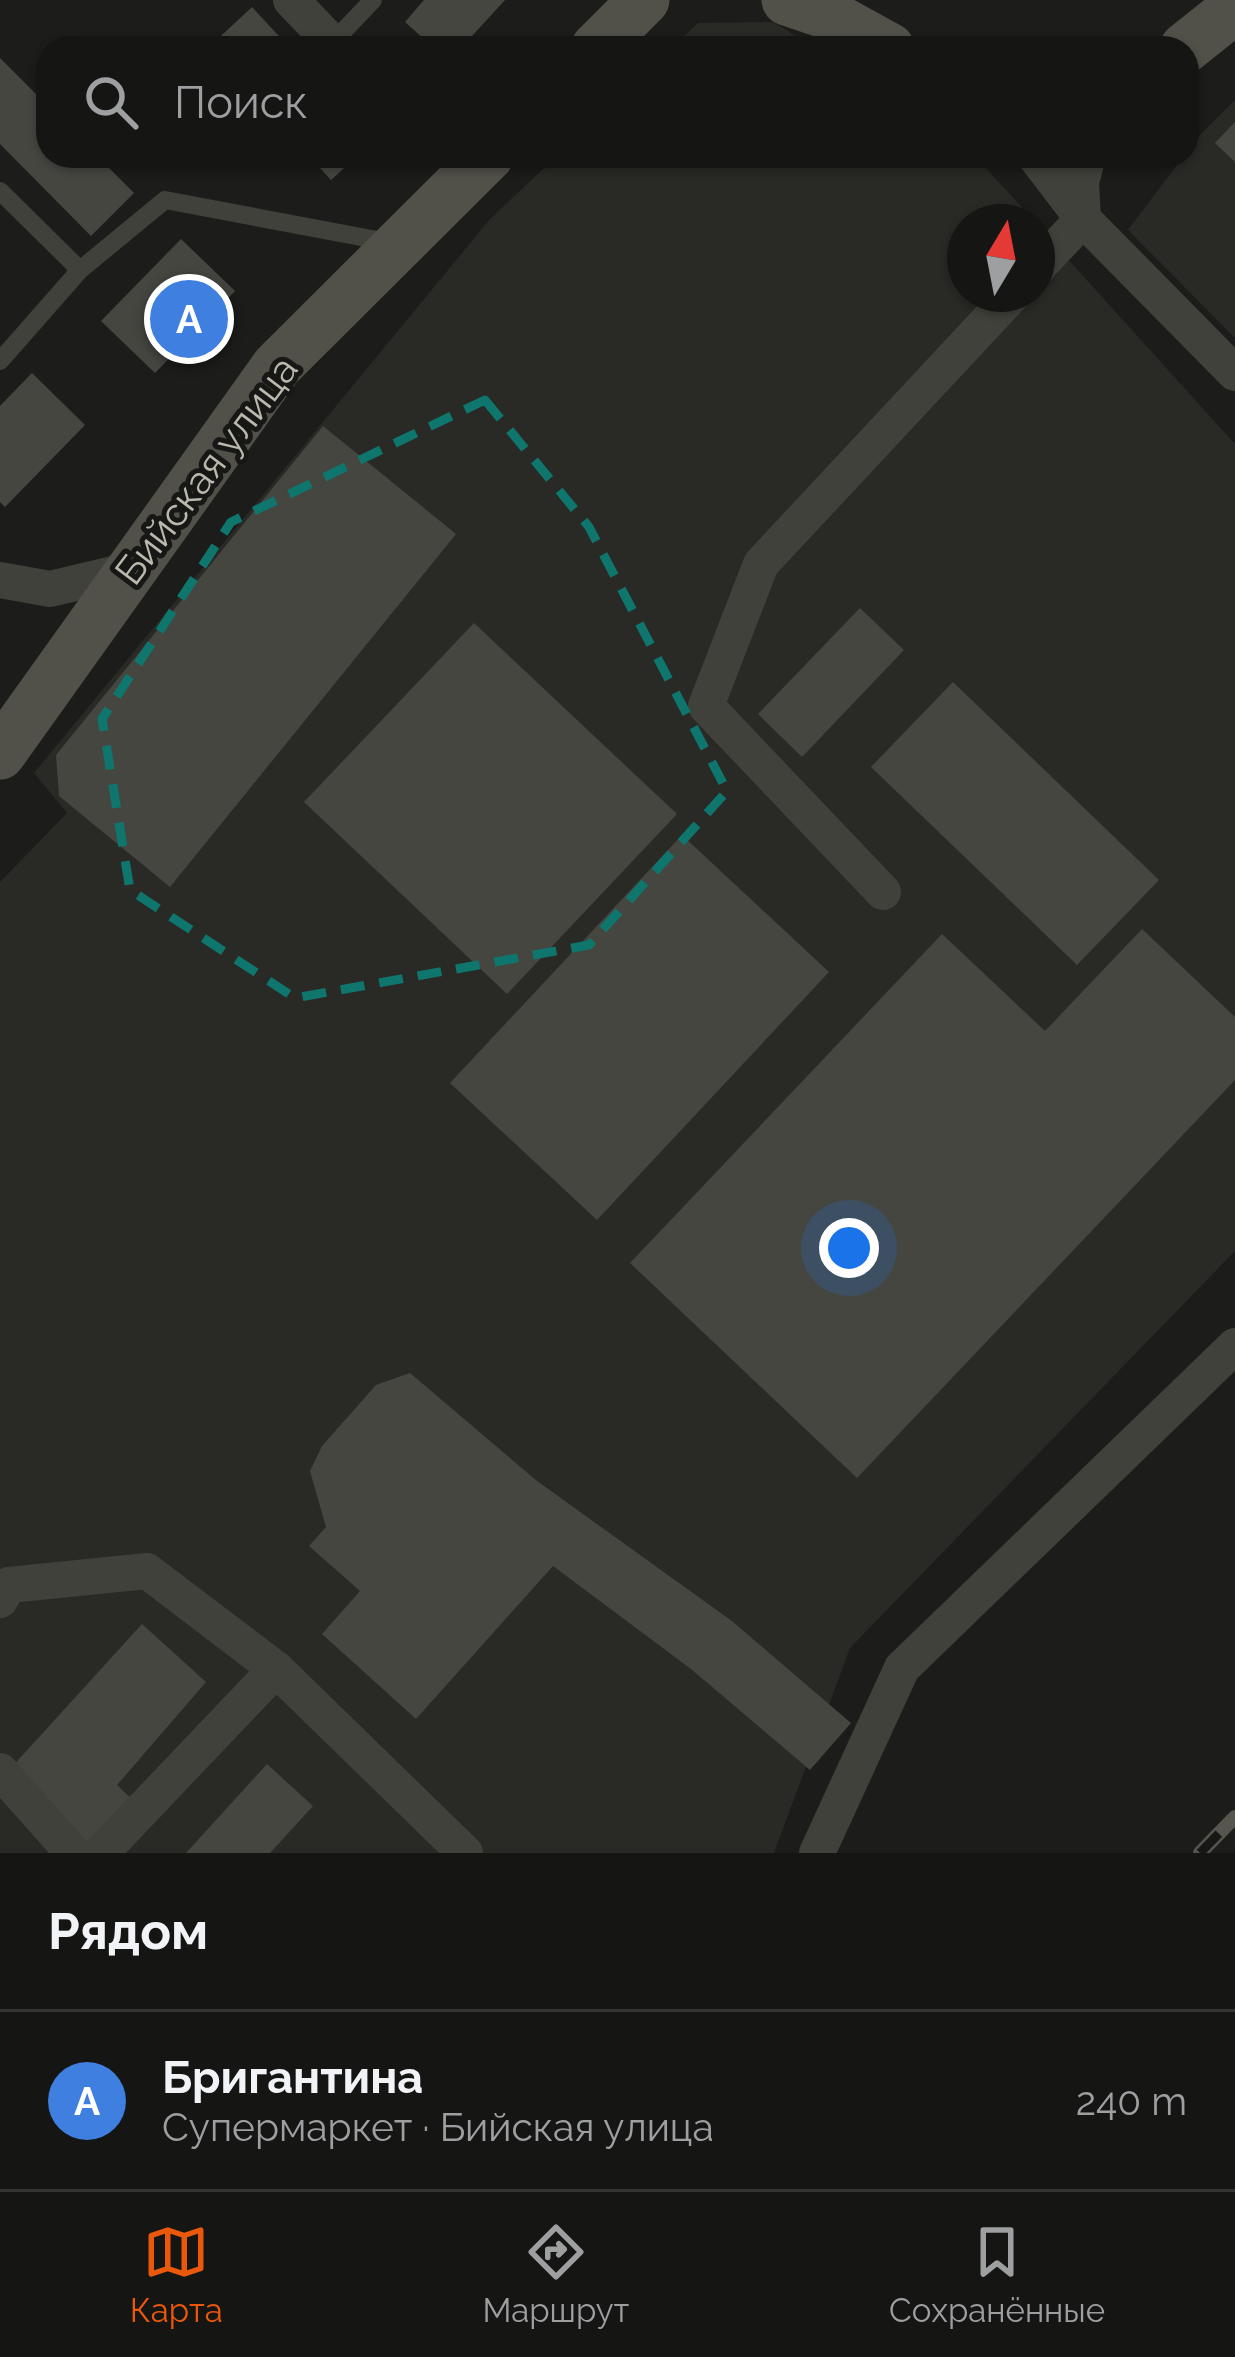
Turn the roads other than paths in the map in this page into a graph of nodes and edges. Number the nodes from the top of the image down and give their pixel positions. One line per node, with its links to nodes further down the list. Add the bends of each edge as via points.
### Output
1 (291, 0): 6 (street)
2 (373, 0): 7 (lane)
3 (644, 0): 8 (street)
4 (788, 0): 9 (street)
5 (1235, 8): 10 (street)
6 (325, 36)
7 (342, 36)
8 (608, 36)
9 (867, 36)
10 (1199, 37)
11 (460, 168): 16 (street, Бийская улица)
12 (1043, 168): 15 (street)
13 (1085, 168): 15 (street)
14 (0, 190): 18 (lane)
15 (1083, 219): 17 (street); 21 (street)
16 (399, 244): 18 (lane, via 165,200); 22 (street, Бийская улица, via 277,366)
17 (1055, 249)
18 (80, 270): 20 (lane)
19 (995, 312): 25 (street, via 760,564 706,706)
20 (4, 350)
21 (1235, 373)
22 (130, 570): 23 (street, via 50,589); 24 (street, Бийская улица)
23 (0, 580)
24 (0, 754)
25 (883, 892)
26 (1235, 1346): 33 (street, via 902,1668)
27 (0, 1600): 28 (street, via 9,1585 147,1570)
28 (276, 1669): 31 (street); 32 (street)
29 (0, 1771): 30 (street)
30 (73, 1853)
31 (100, 1853)
32 (465, 1853)
33 (817, 1853)

